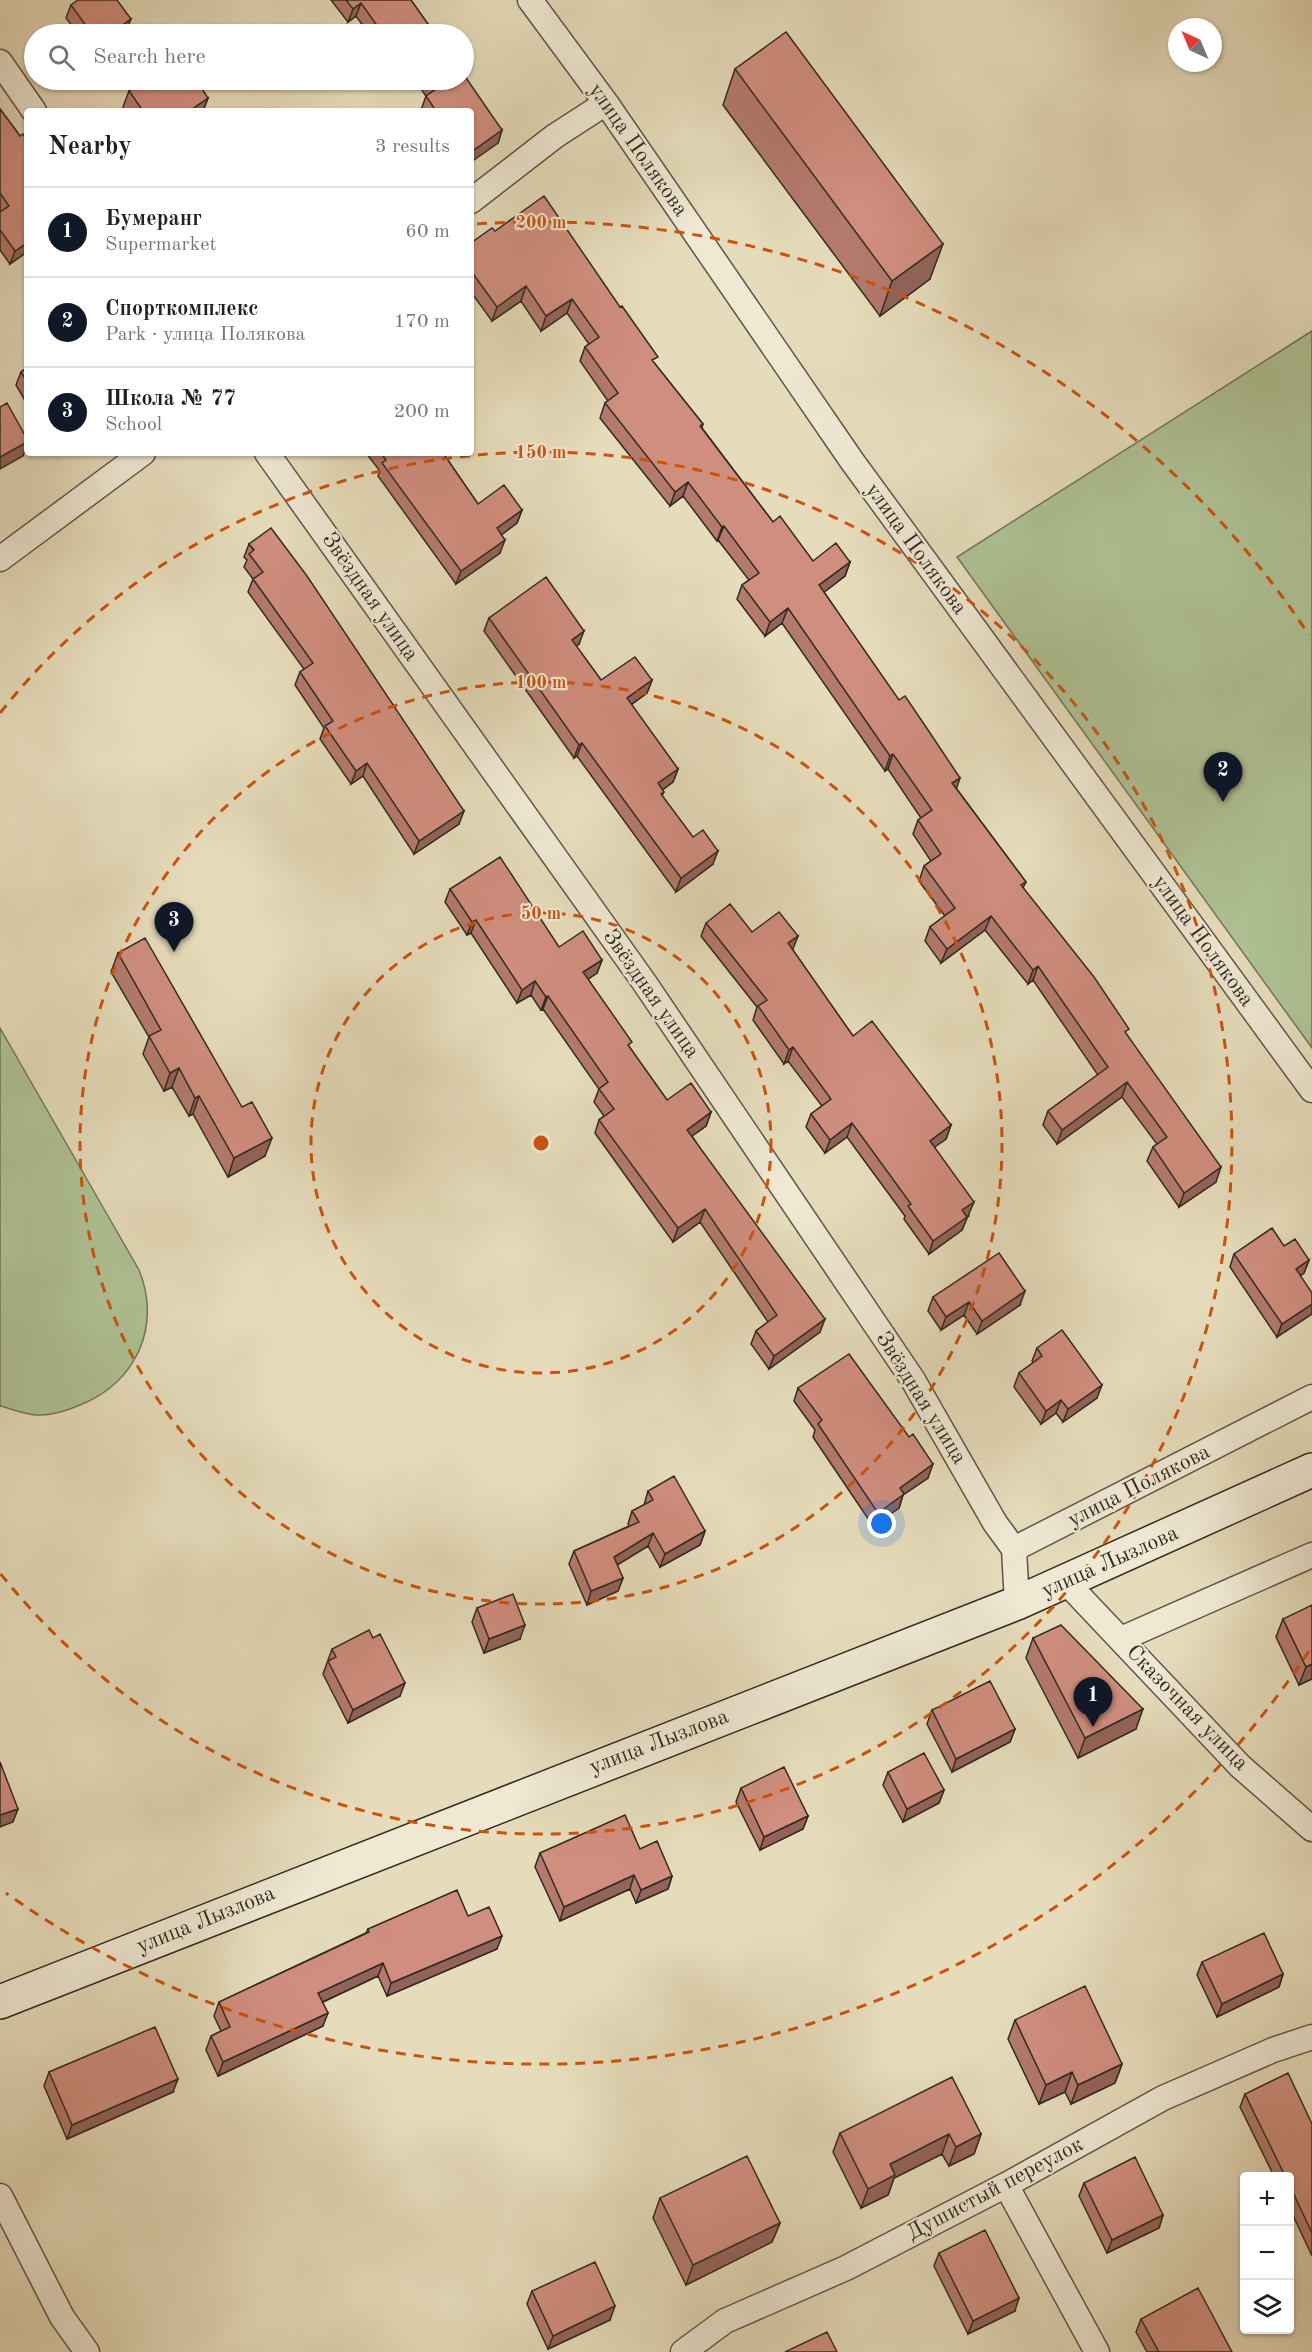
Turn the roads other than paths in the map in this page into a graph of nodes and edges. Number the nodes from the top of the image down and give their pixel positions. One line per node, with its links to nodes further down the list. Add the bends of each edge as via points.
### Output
1 (530, 0): 3 (street, улица Полякова)
2 (0, 62): 4 (street)
3 (606, 103): 5 (street, via 555,136); 9 (street, улица Полякова, via 852,461)
4 (32, 108)
5 (474, 199)
6 (139, 456): 8 (street)
7 (269, 456): 12 (street, Звёздная улица, via 657,1001 913,1380)
8 (0, 559)
9 (1312, 1090)
10 (1312, 1397): 12 (street, улица Полякова)
11 (1312, 1470): 14 (main road, улица Лызлова)
12 (1014, 1549): 15 (street)
13 (1312, 1555): 16 (street)
14 (1066, 1582): 15 (main road, улица Лызлова); 16 (street, Сказочная улица)
15 (1017, 1603): 18 (main road, улица Лызлова)
16 (1121, 1639): 17 (street, Сказочная улица, via 1240,1766)
17 (1312, 1829)
18 (0, 2002)
19 (1312, 2037): 20 (street, Душистый переулок, via 1163,2098)
20 (1006, 2185): 23 (street, Душистый переулок, via 846,2268 725,2320); 24 (street)
21 (0, 2196): 22 (street, via 62,2318)
22 (87, 2352)
23 (683, 2352)
24 (1097, 2352)

